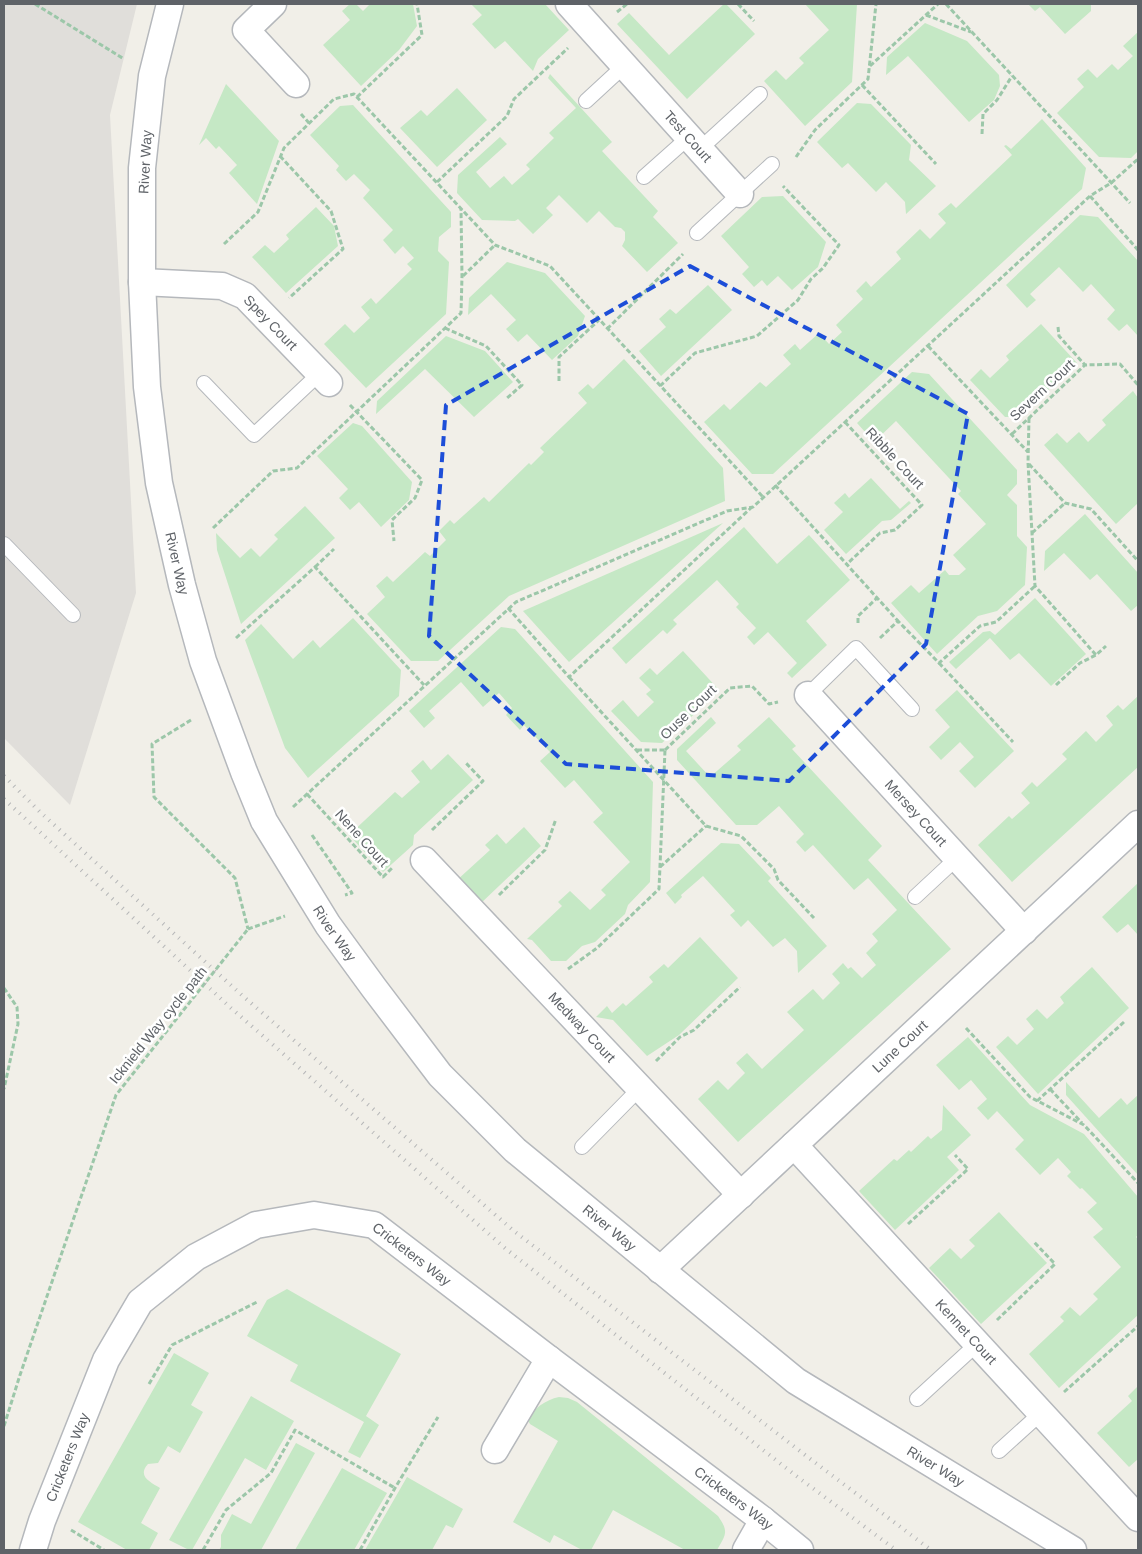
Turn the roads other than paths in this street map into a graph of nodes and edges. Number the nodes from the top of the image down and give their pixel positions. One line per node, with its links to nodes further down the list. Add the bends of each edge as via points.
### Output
1 (170, 4): 13 (street, River Way, via 152,76 142,168)
2 (273, 4): 5 (street, via 246,30)
3 (569, 4): 4 (street, Test Court)
4 (631, 72): 7 (lane); 8 (street, Test Court)
5 (296, 84)
6 (760, 94): 8 (lane)
7 (586, 101)
8 (695, 143): 10 (lane); 11 (street, Test Court)
9 (769, 166): 11 (lane)
10 (644, 177)
11 (740, 194): 12 (lane)
12 (698, 233)
13 (142, 282): 14 (street, Spey Court, via 222,286 245,296); 29 (street, River Way, via 147,387 159,484 203,661 264,821 328,925 440,1075 515,1150)
14 (324, 378): 15 (lane, via 254,435)
15 (204, 383)
16 (4, 544): 17 (lane)
17 (73, 615)
18 (808, 695): 19 (lane, via 859,652); 21 (street, Mersey Court)
19 (912, 709)
20 (1138, 824): 24 (street, Lune Court)
21 (957, 858): 23 (lane); 24 (street, Mersey Court)
22 (424, 860): 25 (street, Medway Court)
23 (915, 897)
24 (1024, 931): 26 (street, Lune Court)
25 (638, 1084): 27 (lane); 28 (street, Medway Court)
26 (794, 1145): 28 (street, Lune Court); 30 (street, Kennet Court)
27 (582, 1147)
28 (741, 1195): 29 (street, Lune Court)
29 (660, 1270): 41 (street, River Way, via 796,1381)
30 (976, 1342): 32 (lane); 33 (street, Kennet Court)
31 (549, 1359): 34 (street); 37 (street, Cricketers Way); 38 (street, Cricketers Way, via 374,1225 314,1215 256,1225 196,1257 140,1302 106,1360)
32 (917, 1399)
33 (1041, 1413): 35 (lane); 36 (street, Kennet Court)
34 (496, 1450)
35 (999, 1451)
36 (1138, 1518)
37 (764, 1520): 39 (street); 40 (street, Cricketers Way)
38 (33, 1550)
39 (746, 1550)
40 (800, 1550)
41 (1073, 1550)

